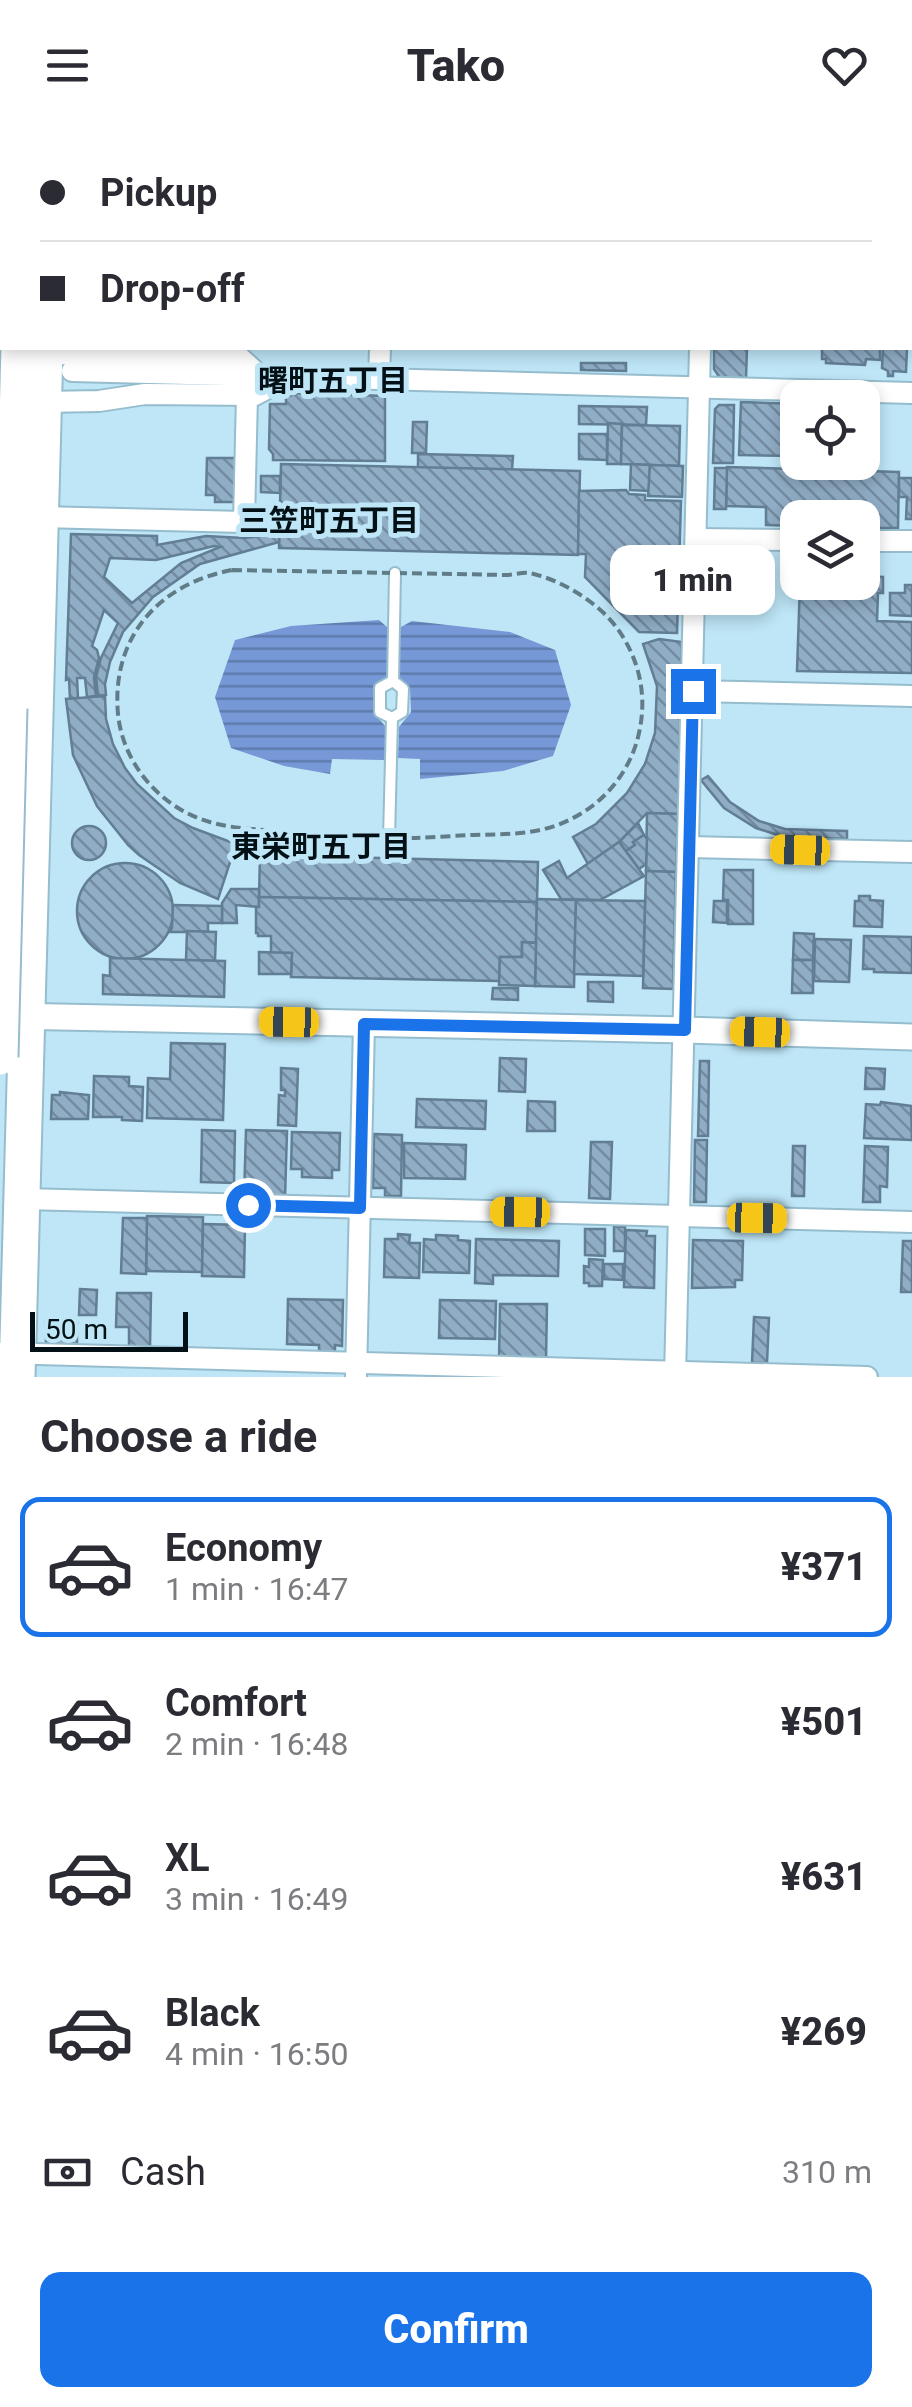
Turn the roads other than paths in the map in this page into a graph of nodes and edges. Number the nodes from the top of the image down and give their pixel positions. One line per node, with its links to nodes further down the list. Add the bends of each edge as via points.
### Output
1 (380, 350): 6 (street)
2 (700, 350): 7 (street)
3 (45, 355): 4 (street); 4 (street, via 238,356); 10 (highway); 28 (highway, bridge, via 9,708)
4 (260, 376): 5 (street)
5 (288, 377): 6 (street); 9 (street)
6 (379, 379): 7 (street)
7 (700, 388): 8 (street); 12 (street)
8 (912, 393)
9 (247, 394): 10 (street); 11 (street, via 244,522)
10 (44, 402): 11 (highway)
11 (40, 518): 24 (highway)
12 (696, 538): 13 (street); 18 (street)
13 (780, 540)
14 (880, 541): 15 (street)
15 (912, 542)
16 (394, 573): 17 (lane)
17 (393, 681): 20 (lane, via 402,688 402,712); 20 (lane, via 380,688 380,712)
18 (693, 691): 19 (street); 22 (street)
19 (912, 696)
20 (392, 718): 21 (lane)
21 (390, 838)
22 (689, 846): 23 (street); 26 (street)
23 (912, 852)
24 (14, 1016): 25 (street); 29 (highway)
25 (364, 1024): 26 (street); 30 (street)
26 (685, 1030): 27 (street); 31 (street)
27 (912, 1037)
28 (0, 1057)
29 (24, 1199): 30 (street); 33 (highway)
30 (360, 1208): 31 (street); 34 (street)
31 (680, 1216): 32 (street); 35 (street)
32 (912, 1222)
33 (12, 1361): 34 (street)
34 (356, 1370): 35 (street)
35 (675, 1374): 36 (street)
36 (866, 1377)

